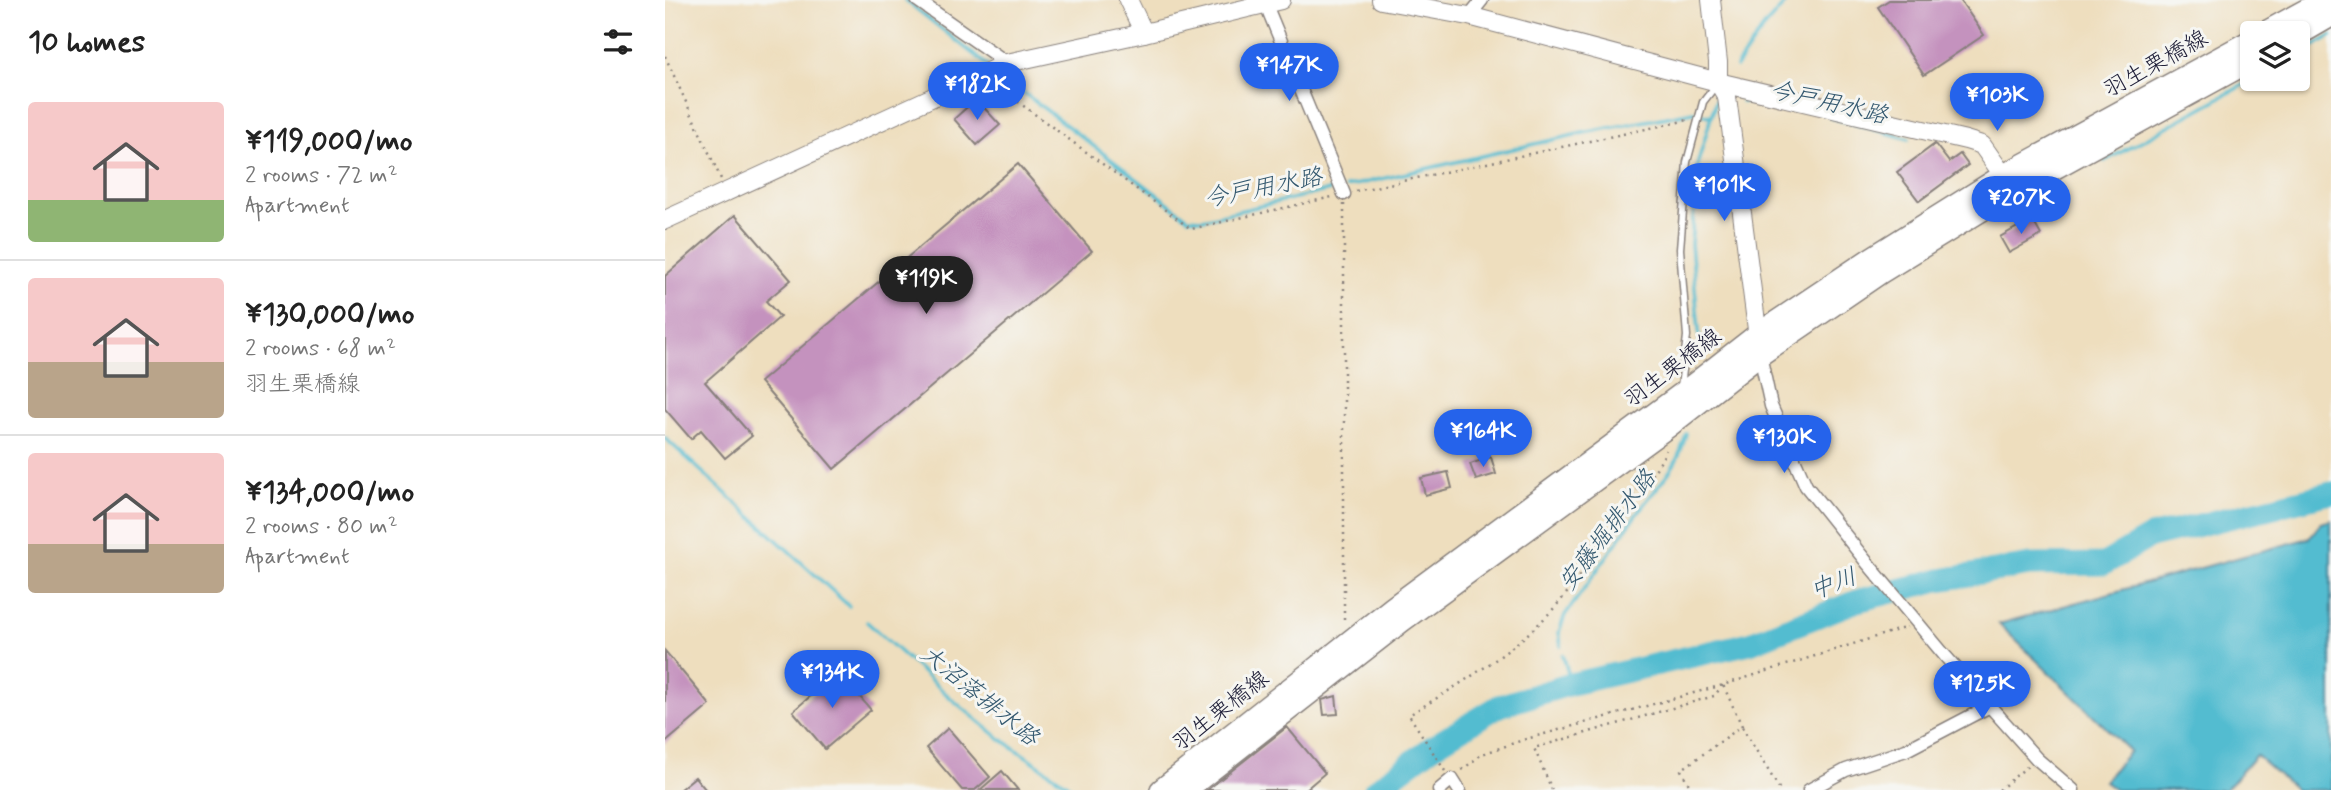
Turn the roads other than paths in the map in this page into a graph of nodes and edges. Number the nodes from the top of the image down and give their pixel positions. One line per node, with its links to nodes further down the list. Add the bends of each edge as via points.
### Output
1 (917, 0): 14 (street)
2 (1128, 0): 12 (street)
3 (1381, 0): 8 (street)
4 (1482, 0): 8 (street)
5 (1711, 0): 16 (street)
6 (2324, 0): 10 (main road)
7 (1271, 1): 12 (street); 18 (street)
8 (1469, 16): 16 (street)
9 (2331, 16): 11 (main road)
10 (2286, 21)
11 (2310, 28)
12 (1144, 33): 14 (street)
13 (2240, 47): 17 (main road, 羽生栗橋線)
14 (1007, 63): 19 (street)
15 (2240, 66): 17 (main road, 羽生栗橋線)
16 (1718, 82): 17 (street, via 1982,145); 20 (street, via 1727,97); 21 (lane, via 1703,102 1687,162 1679,249 1687,336)
17 (2009, 183): 20 (main road, 羽生栗橋線, via 1880,273)
18 (1344, 194)
19 (665, 220)
20 (1759, 344): 21 (main road, 羽生栗橋線); 22 (street, via 1771,407 1807,486); 25 (main road, 羽生栗橋線, via 1669,426 1402,621)
21 (1680, 395): 24 (main road, 羽生栗橋線, via 1344,646)
22 (1990, 706): 27 (street, via 1906,750 1846,770); 28 (street, via 2037,759)
23 (1456, 784): 26 (street)
24 (1161, 790)
25 (1186, 790)
26 (1439, 790)
27 (1809, 790)
28 (2073, 790)

